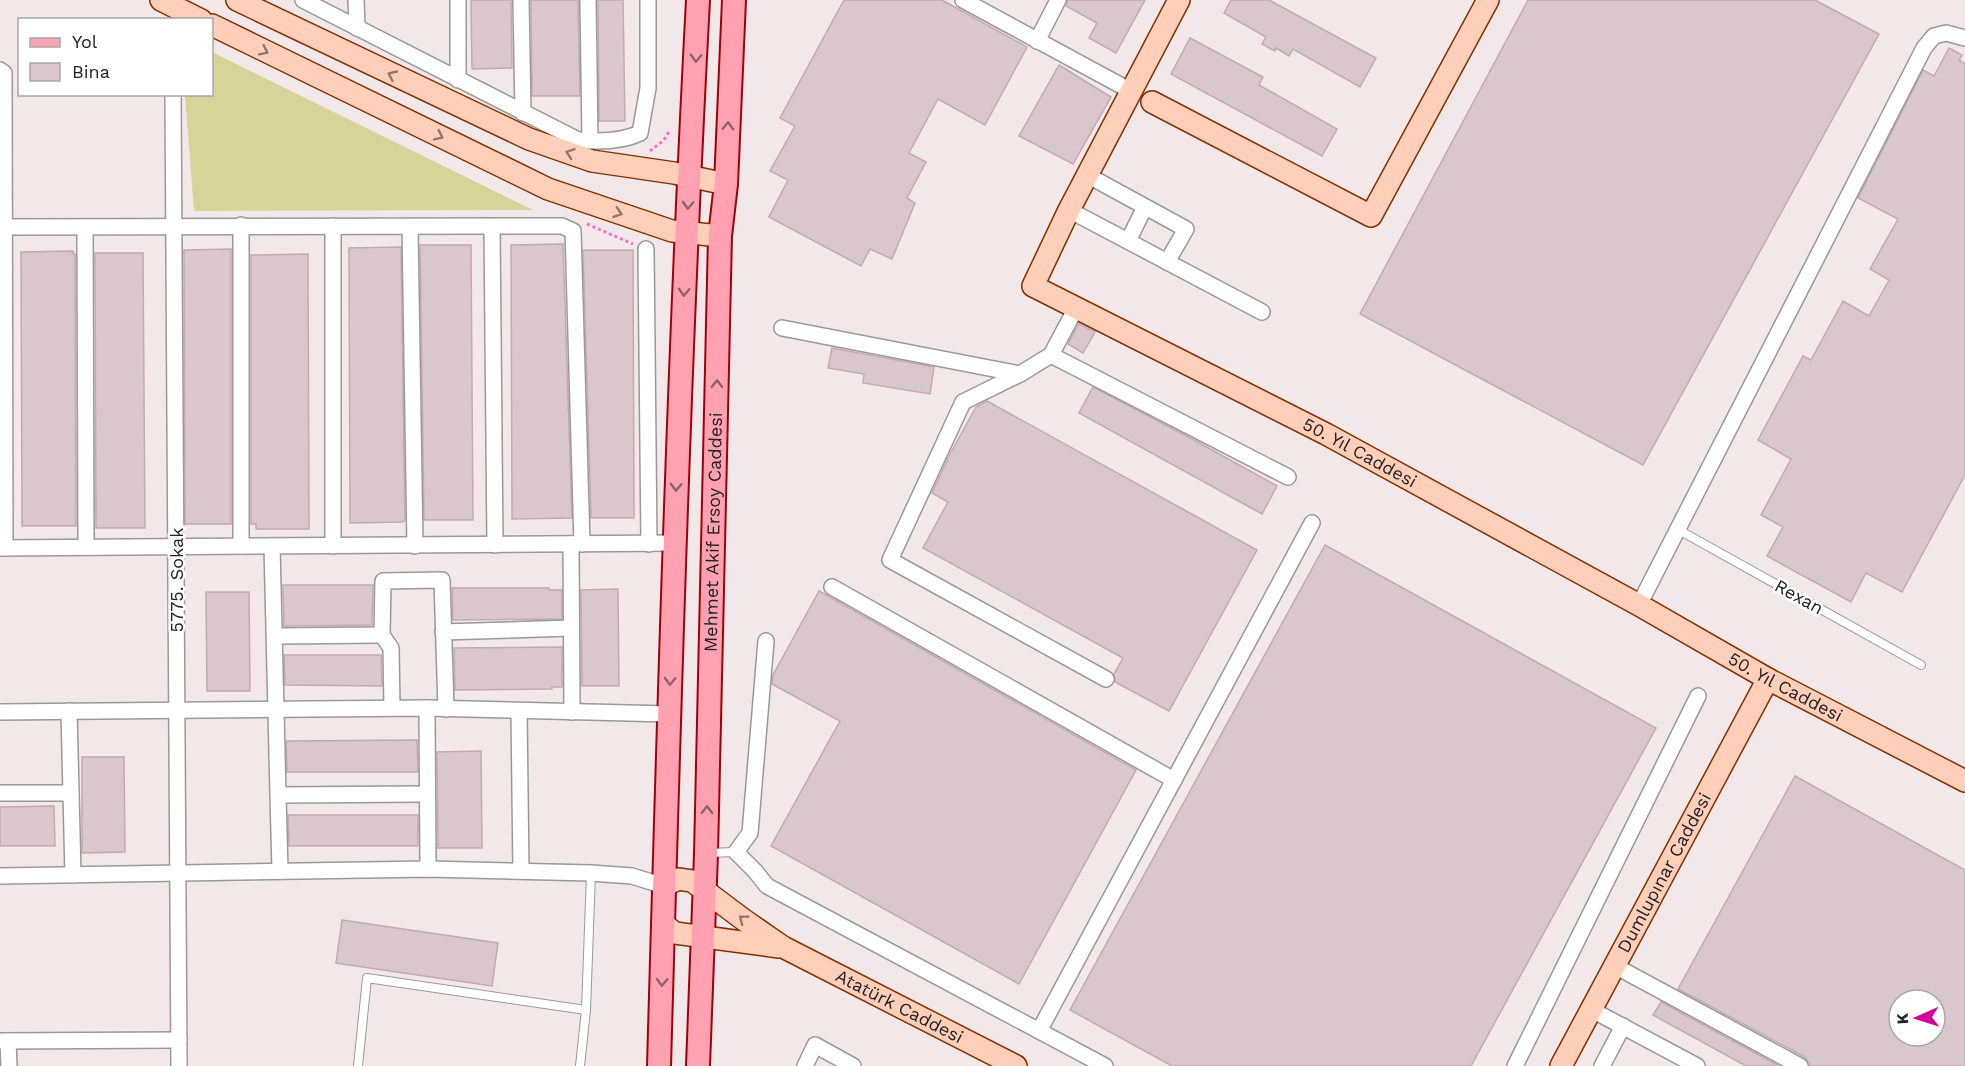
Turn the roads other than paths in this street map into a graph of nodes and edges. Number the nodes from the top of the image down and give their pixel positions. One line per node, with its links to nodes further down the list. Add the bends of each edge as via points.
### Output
1 (237, 0): 27 (street, one-way to 1, via 592,161 529,139)
2 (304, 0): 17 (street)
3 (356, 0): 17 (street)
4 (458, 0): 21 (street)
5 (520, 0): 25 (street)
6 (588, 0): 26 (street)
7 (648, 0): 26 (street, via 648,88 640,133)
8 (698, 0): 27 (main road, Mehmet Akif Ersoy Caddesi, one-way to 27)
9 (734, 0): 29 (main road, Mehmet Akif Ersoy Caddesi, one-way to 9)
10 (963, 0): 19 (street)
11 (1058, 0): 19 (street)
12 (1179, 0): 22 (street, 50. Yıl Caddesi)
13 (1488, 0): 24 (street, via 1371,216)
14 (169, 8): 15 (street)
15 (196, 18)
16 (213, 25): 39 (street, one-way to 39, via 548,189)
17 (357, 28): 21 (street)
18 (1965, 38): 51 (street, via 1946,33 1934,36 1924,48)
19 (1037, 41): 22 (street)
20 (0, 70): 36 (street, via 4,73)
21 (458, 80): 25 (street)
22 (1131, 91): 28 (street, 50. Yıl Caddesi)
23 (173, 96): 33 (street, 5775. Sokak)
24 (1152, 102)
25 (523, 113): 26 (street, via 578,140)
26 (590, 141)
27 (689, 176): 29 (street); 39 (main road, Mehmet Akif Ersoy Caddesi, one-way to 39)
28 (1087, 176): 30 (street); 31 (street, 50. Yıl Caddesi)
29 (726, 184): 40 (main road, Mehmet Akif Ersoy Caddesi)
30 (1145, 207): 41 (street); 43 (street, via 1186,229)
31 (1069, 210): 41 (street); 44 (street, 50. Yıl Caddesi, via 1033,286)
32 (241, 225): 33 (street); 34 (street); 56 (street)
33 (175, 226): 37 (street); 61 (street, 5775. Sokak)
34 (333, 226): 35 (street); 58 (street)
35 (410, 226): 38 (street); 59 (street)
36 (2, 227): 37 (street); 62 (street)
37 (85, 227): 60 (street)
38 (492, 227): 53 (street, via 562,226 573,231); 55 (street)
39 (686, 233): 40 (street); 52 (main road, Mehmet Akif Ersoy Caddesi, one-way to 52)
40 (720, 236): 91 (main road, Mehmet Akif Ersoy Caddesi, one-way to 40)
41 (1128, 241): 43 (street)
42 (646, 249): 54 (street)
43 (1167, 262): 45 (street)
44 (1076, 308): 47 (street); 64 (street, 50. Yıl Caddesi, via 1326,434)
45 (1262, 312)
46 (782, 328): 48 (street)
47 (1051, 355): 48 (street); 49 (street)
48 (1020, 374): 71 (street, via 963,402 890,560)
49 (1288, 477)
50 (1312, 523): 84 (street)
51 (1677, 529): 64 (street); 70 (lane, Rexan)
52 (674, 543): 54 (street); 83 (main road, Mehmet Akif Ersoy Caddesi, one-way to 83)
53 (576, 544): 54 (street); 55 (street); 65 (street)
54 (650, 544)
55 (495, 545): 59 (street)
56 (241, 546): 57 (street); 61 (street)
57 (272, 546): 58 (street); 68 (street)
58 (333, 546): 59 (street)
59 (415, 546)
60 (86, 547): 61 (street); 62 (street)
61 (176, 547): 78 (street, 5775. Sokak)
62 (2, 548)
63 (832, 587): 84 (street)
64 (1639, 605): 72 (street, 50. Yıl Caddesi)
65 (572, 628): 66 (street); 82 (street)
66 (443, 632): 67 (street, via 442,580 383,581); 77 (street)
67 (381, 635): 68 (street); 74 (street, via 391,648)
68 (274, 636): 76 (street)
69 (766, 641): 90 (street, via 750,833)
70 (1921, 665)
71 (1106, 679)
72 (1768, 679): 85 (street, 50. Yıl Caddesi); 104 (street, Dumlupınar Caddesi)
73 (1698, 696): 121 (street)
74 (392, 708): 75 (street); 76 (street)
75 (427, 708): 77 (street); 88 (street)
76 (275, 709): 78 (street); 89 (street)
77 (446, 709): 81 (street)
78 (177, 710): 79 (street); 95 (street, 5775. Sokak)
79 (69, 711): 80 (street); 87 (street)
80 (0, 712)
81 (519, 712): 82 (street); 94 (street)
82 (572, 712): 83 (street)
83 (669, 714): 99 (main road, Mehmet Akif Ersoy Caddesi)
84 (1174, 780): 108 (street)
85 (1965, 781)
86 (0, 793): 87 (street)
87 (71, 794): 97 (street)
88 (426, 794): 89 (street); 92 (street)
89 (278, 795): 93 (street)
90 (736, 852): 91 (lane); 108 (street, via 767,886)
91 (706, 854): 100 (main road, Mehmet Akif Ersoy Caddesi)
92 (428, 870): 93 (street); 94 (street)
93 (279, 871): 95 (street)
94 (521, 871): 96 (street)
95 (178, 873): 97 (street); 109 (street, 5775. Sokak)
96 (591, 873): 99 (street, via 632,876); 106 (lane)
97 (73, 875): 98 (street)
98 (0, 876)
99 (664, 886): 100 (street, via 685,879); 101 (main road, Mehmet Akif Ersoy Caddesi)
100 (704, 889): 102 (main road, Mehmet Akif Ersoy Caddesi); 103 (street, one-way to 100)
101 (663, 924): 102 (street, via 675,933); 115 (main road, Mehmet Akif Ersoy Caddesi, one-way to 115)
102 (702, 938): 103 (street); 116 (main road, Mehmet Akif Ersoy Caddesi)
103 (783, 947): 119 (street, Atatürk Caddesi)
104 (1616, 966): 105 (street, Dumlupınar Caddesi); 125 (street)
105 (1592, 1010): 107 (street); 122 (street, Dumlupınar Caddesi)
106 (586, 1011): 113 (lane, via 367,978); 114 (lane)
107 (1623, 1026): 123 (street); 124 (street)
108 (1040, 1031): 120 (street)
109 (179, 1040): 110 (street); 112 (street, 5775. Sokak)
110 (4, 1041): 111 (street)
111 (9, 1066)
112 (179, 1066)
113 (358, 1066)
114 (580, 1066)
115 (659, 1066)
116 (698, 1066)
117 (805, 1066): 118 (street, via 815,1045)
118 (853, 1066)
119 (1016, 1066)
120 (1105, 1066)
121 (1515, 1066)
122 (1561, 1066)
123 (1602, 1066)
124 (1697, 1066)
125 (1800, 1066)

